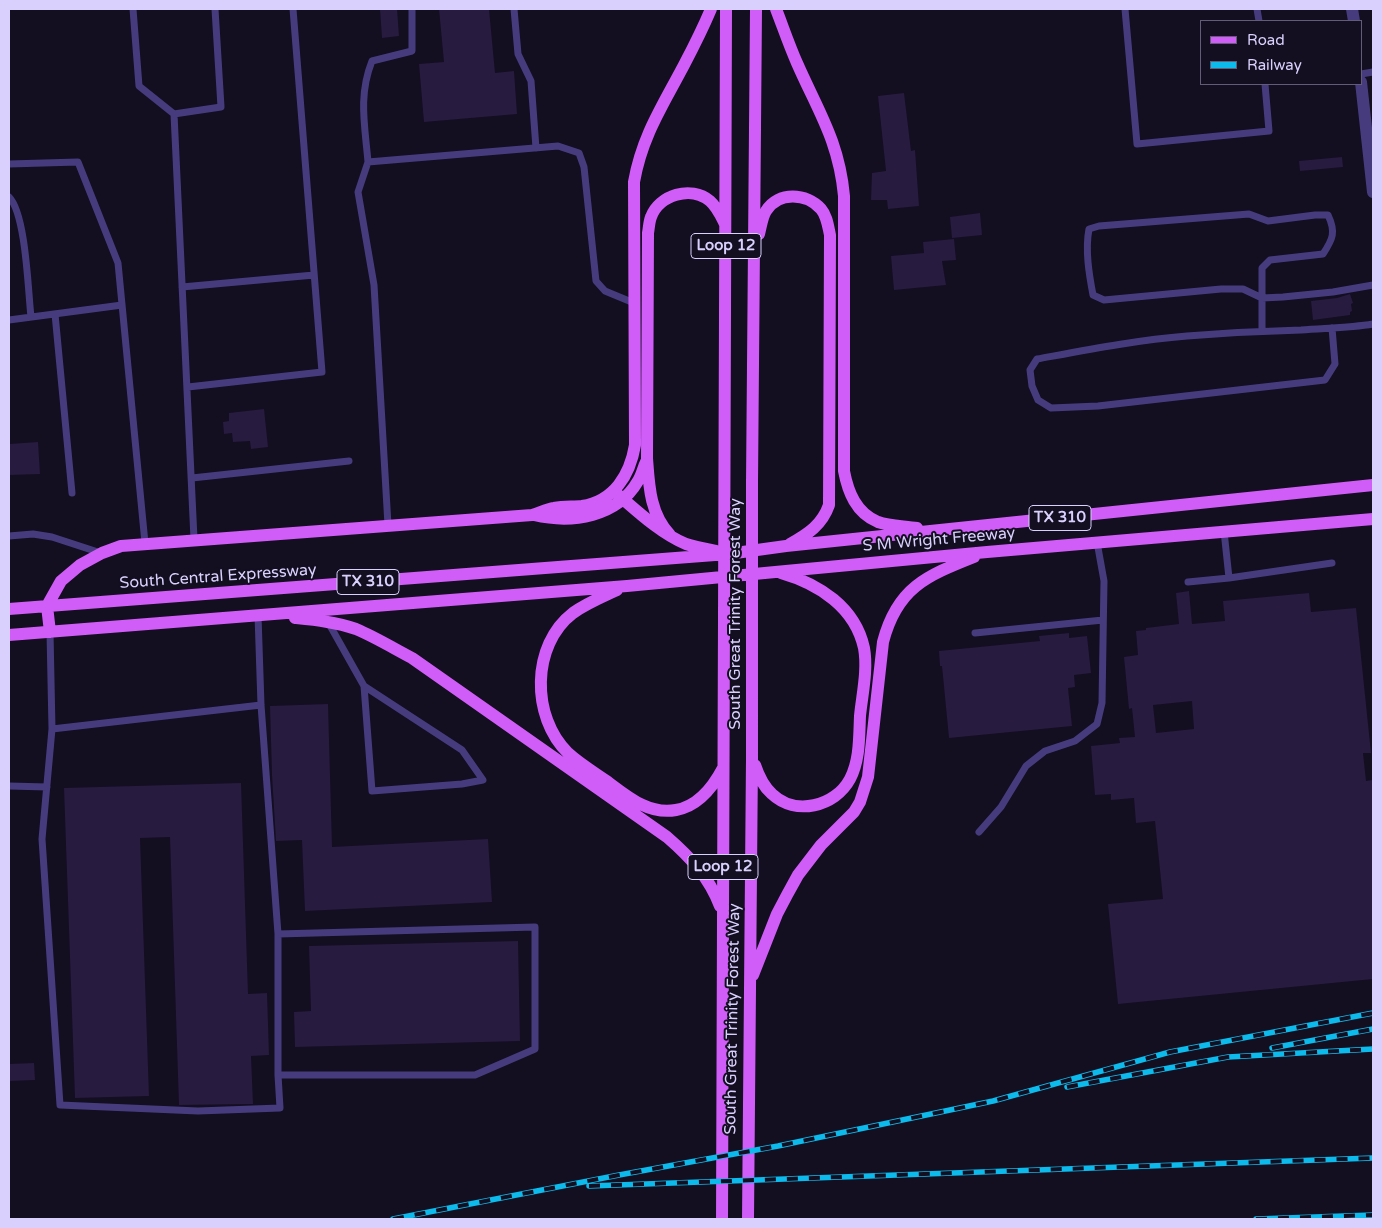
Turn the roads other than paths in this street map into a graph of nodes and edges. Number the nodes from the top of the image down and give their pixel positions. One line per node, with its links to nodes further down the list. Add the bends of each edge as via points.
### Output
1 (133, 9): 14 (lane, via 139,86)
2 (215, 9): 14 (lane, via 220,107)
3 (293, 9): 22 (lane)
4 (412, 9): 16 (lane, via 412,51 372,61 366,75 362,100)
5 (514, 9): 15 (lane, via 518,54 531,81)
6 (711, 9): 26 (main road, via 650,126 638,162 634,182)
7 (726, 9): 20 (main road, South Great Trinity Forest Way / Loop 12)
8 (756, 9): 21 (main road, South Great Trinity Forest Way / Loop 12)
9 (776, 9): 43 (main road, via 835,146 842,172 844,471 847,488 854,502 878,522)
10 (1125, 9): 11 (lane, via 1138,144 1269,131)
11 (1265, 85)
12 (1362, 85): 13 (street)
13 (1368, 107): 18 (street)
14 (174, 114): 24 (lane)
15 (536, 148): 16 (lane); 26 (lane, via 558,146 579,154 584,167 596,281 605,291)
16 (368, 162): 42 (lane, via 358,192 374,285)
17 (9, 164): 27 (lane, via 78,162 118,262)
18 (1373, 192)
19 (9, 197): 29 (lane, via 18,213 21,228)
20 (726, 227): 35 (main road, via 710,201 688,193 668,198 651,217 648,233); 71 (main road, South Great Trinity Forest Way / Loop 12)
21 (754, 248): 50 (main road, via 766,212 780,199 802,197 822,210 828,222 829,505 825,516 811,532); 70 (main road, South Great Trinity Forest Way / Loop 12)
22 (314, 275): 24 (lane); 34 (lane, via 322,372)
23 (1373, 285): 25 (lane)
24 (182, 287): 34 (lane)
25 (1262, 298): 25 (lane, via 1243,289 1222,288 1104,300 1093,295 1089,230 1099,226 1249,214 1268,221 1328,215 1333,226 1330,243 1323,254 1270,260 1262,268); 33 (lane)
26 (634, 303): 40 (main road, via 635,446)
27 (122, 305): 28 (lane); 49 (lane)
28 (55, 314): 29 (lane); 39 (lane)
29 (31, 317): 30 (lane)
30 (9, 320)
31 (1373, 324): 32 (lane)
32 (1332, 328): 33 (lane); 33 (lane, via 1335,364 1325,380 1098,406 1051,408 1038,400 1032,386 1030,370 1037,359 1186,336)
33 (1262, 331)
34 (188, 387): 37 (lane)
35 (648, 458): 40 (main road, via 639,480); 46 (main road, via 654,513)
36 (349, 461): 37 (lane)
37 (192, 478): 47 (lane)
38 (1373, 485): 43 (main road, S M Wright Freeway / TX 310)
39 (72, 493)
40 (618, 495): 42 (main road, via 584,506 554,508 532,515); 46 (main road)
41 (1373, 519): 44 (main road, S M Wright Freeway / TX 310)
42 (388, 525): 47 (main road)
43 (935, 531): 50 (main road, S M Wright Freeway / TX 310)
44 (1224, 531): 48 (main road, S M Wright Freeway / TX 310); 56 (lane)
45 (9, 536): 52 (lane, via 33,534 52,537)
46 (670, 536): 53 (main road, via 686,544)
47 (194, 539): 49 (main road)
48 (1097, 542): 51 (main road, S M Wright Freeway / TX 310); 62 (lane, via 1104,581)
49 (145, 543): 52 (main road, via 121,546)
50 (786, 546): 53 (main road, S M Wright Freeway / TX 310)
51 (987, 552): 55 (main road, S M Wright Freeway / TX 310); 77 (main road, via 924,579 894,611 882,642 865,790 854,812 798,876 777,914)
52 (102, 553): 59 (main road, via 61,581)
53 (728, 554): 59 (main road, South Central Expressway / TX 310)
54 (1332, 563): 56 (lane)
55 (774, 571): 58 (main road, S M Wright Freeway / TX 310); 70 (main road, via 801,579 830,596 858,632 865,664 857,759 849,781 840,791 817,805 805,806 786,803 772,795 762,784)
56 (1229, 578): 57 (lane)
57 (1188, 582)
58 (627, 586): 61 (main road, TX 310); 71 (main road, via 572,614 549,646 541,667 540,686 542,708 556,738 568,753 632,800 660,810 675,810 702,798)
59 (47, 606): 60 (main road, South Central Expressway / TX 310); 64 (main road)
60 (9, 609)
61 (260, 615): 63 (main road); 64 (main road, TX 310); 68 (lane)
62 (1103, 620): 65 (lane); 74 (lane, via 1102,703 1098,724 1074,741 1046,750 1026,766 1001,807)
63 (328, 622): 67 (lane); 75 (main road, via 355,629 412,658 667,838 704,875)
64 (50, 632): 66 (main road, TX 310); 69 (lane)
65 (975, 634)
66 (9, 635)
67 (364, 686): 67 (lane, via 372,791 483,780 462,750)
68 (261, 705): 69 (lane); 76 (lane)
69 (52, 729): 73 (lane)
70 (752, 758): 77 (main road, South Great Trinity Forest Way / Loop 12)
71 (724, 766): 75 (main road, South Great Trinity Forest Way / Loop 12)
72 (9, 786): 73 (lane)
73 (47, 787): 78 (lane, via 42,839 60,1105 198,1111 280,1108)
74 (979, 832)
75 (723, 913): 79 (main road, South Great Trinity Forest Way / Loop 12)
76 (278, 934): 78 (lane); 78 (lane, via 535,927 535,1049 475,1075)
77 (750, 982): 80 (main road, South Great Trinity Forest Way / Loop 12)
78 (278, 1074)
79 (722, 1219)
80 (748, 1219)

